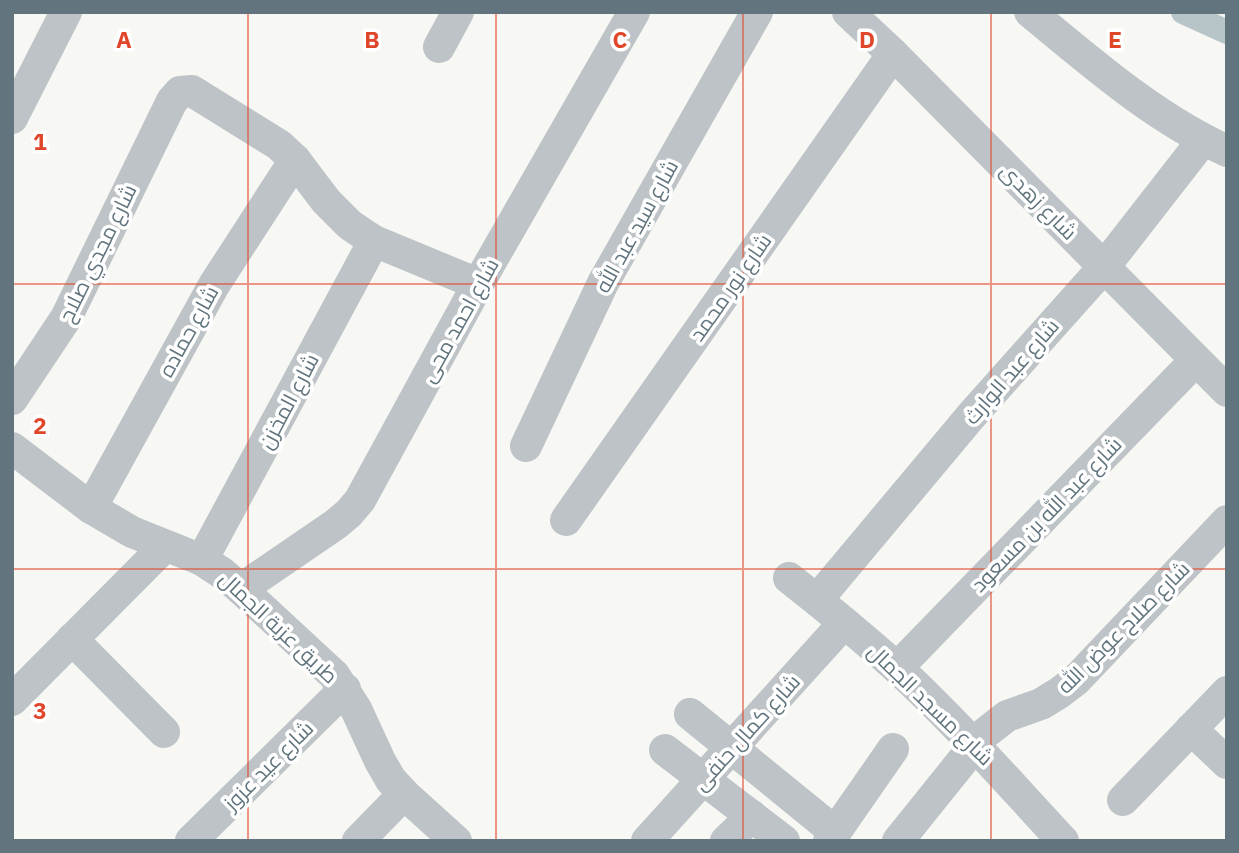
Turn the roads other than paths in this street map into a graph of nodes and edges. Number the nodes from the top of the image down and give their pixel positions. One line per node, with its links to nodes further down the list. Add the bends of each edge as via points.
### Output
1 (66, 12): 9 (street)
2 (458, 12): 7 (street)
3 (634, 12): 14 (street, شارع احمد محى)
4 (757, 12): 18 (street, شارع سيد عبد الله, via 603,283)
5 (848, 12): 8 (street, شارع زهدى)
6 (1030, 12): 10 (street, via 1170,121)
7 (439, 47)
8 (893, 54): 13 (street, شارع زهدى); 21 (street, شارع نور محمد)
9 (12, 118)
10 (1215, 146): 13 (street, شارع عبد الوارث)
11 (295, 160): 12 (street, via 326,201); 17 (street, شارع مجدي صلاح, via 279,145 192,91 180,92 65,318); 20 (street, شارع حماده, via 214,285)
12 (374, 241): 14 (street); 24 (street, شارع المخزن)
13 (1104, 267): 15 (street, شارع زهدى); 27 (street, شارع عبد الوارث)
14 (478, 284): 26 (street, شارع احمد محى, via 360,500 336,524)
15 (1196, 360): 16 (street, شارع زهدى); 30 (street, شارع عبد الله بن مسعود)
16 (1227, 391)
17 (12, 399)
18 (526, 446)
19 (12, 449): 20 (street, طريق عزبة الجمال)
20 (91, 508): 23 (street, طريق عزبة الجمال)
21 (566, 520)
22 (1227, 521): 37 (street, شارع صلاح عوض الله, via 1076,680 1041,704 1001,720)
23 (164, 546): 24 (street, طريق عزبة الجمال); 29 (street)
24 (202, 560): 26 (street, طريق عزبة الجمال)
25 (789, 578): 27 (street, شارع مسجد الجمال)
26 (241, 589): 31 (street, طريق عزبة الجمال)
27 (817, 600): 28 (street, شارع مسجد الجمال)
28 (844, 622): 30 (street, شارع مسجد الجمال); 38 (street, شارع كمال حنفى)
29 (72, 639): 33 (street); 36 (street)
30 (897, 668): 37 (street, شارع مسجد الجمال)
31 (345, 689): 43 (street, طريق عزبة الجمال, via 391,779); 47 (street, شارع عيد عزوز)
32 (1227, 692): 35 (street)
33 (12, 700)
34 (690, 714): 38 (street)
35 (1191, 729): 41 (street); 44 (street)
36 (164, 732)
37 (975, 745): 53 (street, شارع صلاح عوض الله); 54 (street, شارع مسجد الجمال)
38 (731, 748): 42 (street, شارع كمال حنفى); 46 (street)
39 (893, 749): 46 (street)
40 (665, 750): 42 (street)
41 (1227, 763)
42 (703, 779): 45 (street); 50 (street, شارع كمال حنفى)
43 (404, 794): 48 (street); 49 (street, طريق عزبة الجمال)
44 (1123, 800)
45 (752, 816): 51 (street); 52 (street)
46 (832, 836)
47 (202, 837)
48 (358, 841)
49 (456, 841)
50 (647, 841)
51 (726, 841)
52 (784, 841)
53 (898, 841)
54 (1063, 841)

